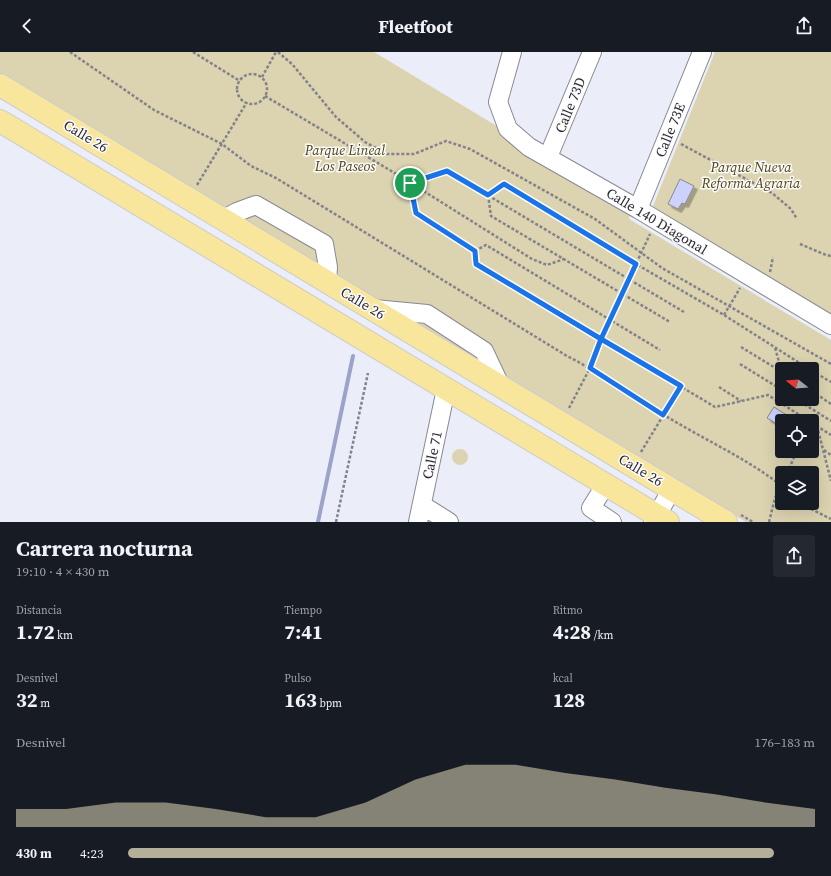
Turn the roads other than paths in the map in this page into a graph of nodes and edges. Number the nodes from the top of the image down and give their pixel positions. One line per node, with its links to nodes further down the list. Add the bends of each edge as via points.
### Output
1 (512, 52): 6 (street, Calle 140 Diagonal, via 498,102 508,129 529,147)
2 (592, 52): 6 (street, Calle 73D)
3 (702, 52): 7 (street, Calle 73E)
4 (0, 84): 8 (main road, Calle 26)
5 (0, 121): 11 (main road)
6 (548, 157): 7 (street, Calle 140 Diagonal)
7 (638, 209): 10 (street, Calle 140 Diagonal)
8 (224, 219): 9 (main road, Calle 26); 9 (street, via 256,205 324,244 328,267)
9 (327, 282): 13 (main road, Calle 26)
10 (831, 326)
11 (446, 389): 12 (main road); 14 (street, Calle 71)
12 (606, 484): 15 (main road); 17 (street, via 590,508)
13 (672, 489): 15 (street); 18 (main road, Calle 26)
14 (420, 514): 16 (street)
15 (659, 520)
16 (449, 522)
17 (612, 522)
18 (726, 522)

